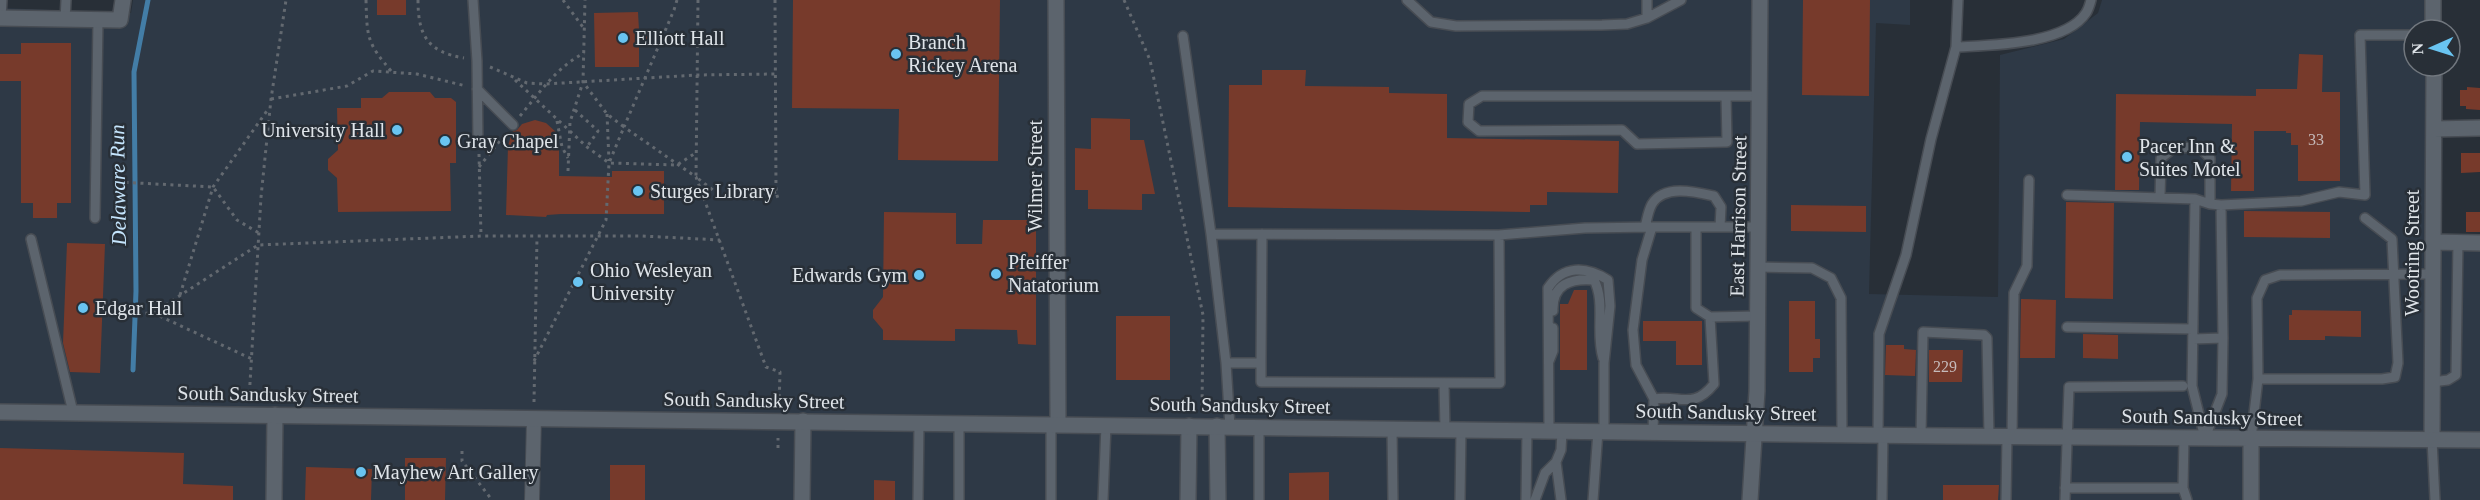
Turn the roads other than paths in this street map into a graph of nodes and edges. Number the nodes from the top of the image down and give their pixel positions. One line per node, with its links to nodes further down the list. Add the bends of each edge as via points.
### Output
1 (2, 0): 13 (lane)
2 (66, 0): 16 (lane)
3 (123, 0): 17 (street, via 120,20)
4 (473, 0): 22 (lane)
5 (1056, 0): 70 (street, Wilmer Street)
6 (1407, 0): 14 (lane, via 1431,22 1456,26 1627,24)
7 (1647, 0): 14 (lane)
8 (1681, 0): 14 (lane)
9 (1760, 0): 23 (street, East Harrison Street)
10 (1958, 0): 20 (lane)
11 (2091, 0): 20 (lane, via 2086,14 2068,28 2034,41)
12 (2433, 0): 15 (street)
13 (0, 18): 16 (street)
14 (1647, 18)
15 (2433, 18)
16 (65, 20): 17 (street)
17 (98, 20): 35 (lane)
18 (2402, 35): 34 (lane, via 2360,35 2365,195 2339,192 2301,201)
19 (1183, 36): 41 (lane)
20 (1956, 47): 83 (lane, via 1906,255 1879,334)
21 (2433, 78): 27 (street, Wootring Street)
22 (477, 89): 25 (lane); 28 (lane)
23 (1760, 96): 24 (lane); 40 (street, East Harrison Street)
24 (1726, 97): 24 (lane, via 1482,96 1468,104 1468,122 1479,131 1622,130 1637,144 1726,142)
25 (513, 125)
26 (2480, 128): 27 (street)
27 (2434, 129): 45 (street, Wootring Street)
28 (478, 142)
29 (2029, 180): 86 (lane, via 2027,266 2014,293)
30 (2067, 195): 31 (lane)
31 (2160, 197): 32 (lane); 33 (lane, via 2161,158 2174,148 2199,147 2210,158)
32 (2195, 199): 33 (lane); 54 (lane)
33 (2210, 204): 34 (lane)
34 (2221, 205): 55 (lane)
35 (95, 218)
36 (2366, 218): 49 (lane, via 2392,239)
37 (1648, 227): 38 (lane); 39 (lane, via 1653,203 1666,192 1714,196 1721,207); 43 (lane); 62 (lane, via 1633,330 1636,365)
38 (1696, 227): 39 (lane); 52 (lane, via 1696,308)
39 (1719, 227): 40 (lane)
40 (1758, 227): 48 (street, East Harrison Street)
41 (1211, 234): 42 (lane); 56 (lane)
42 (1262, 234): 43 (lane); 57 (lane)
43 (1499, 235): 60 (lane, via 1500,384)
44 (31, 239): 64 (lane)
45 (2433, 242): 46 (street); 50 (street, Wootring Street)
46 (2458, 242): 47 (street); 59 (lane, via 2456,375)
47 (2480, 243)
48 (1758, 267): 51 (street, East Harrison Street); 82 (lane, via 1812,268 1831,278 1841,298)
49 (2393, 274): 50 (lane); 58 (lane, via 2280,275 2265,280 2258,298); 58 (lane, via 2398,363 2395,377)
50 (2432, 274): 59 (street, Wootring Street)
51 (1757, 316): 52 (lane); 81 (street, East Harrison Street)
52 (1710, 317): 62 (lane, via 1714,384 1697,400)
53 (2067, 327): 54 (lane)
54 (2193, 334): 55 (lane); 89 (lane, via 2192,386)
55 (2223, 338): 89 (lane, via 2222,394)
56 (1226, 363): 57 (lane); 72 (lane)
57 (1260, 363): 60 (lane, via 1261,382)
58 (2258, 379): 90 (lane)
59 (2432, 382): 91 (street, Wootring Street)
60 (1444, 383): 75 (lane)
61 (2183, 386): 87 (lane, via 2069,387)
62 (1654, 399): 80 (lane)
63 (0, 412): 64 (street, South Sandusky Street)
64 (73, 412): 65 (street, South Sandusky Street)
65 (275, 415): 66 (street, South Sandusky Street); 96 (street)
66 (534, 419): 67 (street, South Sandusky Street); 97 (street)
67 (803, 421): 68 (street, South Sandusky Street); 98 (street)
68 (920, 423): 69 (street, South Sandusky Street); 99 (lane)
69 (959, 423): 70 (street, South Sandusky Street); 100 (lane)
70 (1055, 424): 71 (street, South Sandusky Street); 101 (lane)
71 (1106, 425): 72 (street, South Sandusky Street); 102 (lane)
72 (1209, 426): 73 (street, South Sandusky Street); 103 (street); 104 (street)
73 (1259, 427): 74 (street, South Sandusky Street); 105 (lane)
74 (1392, 429): 75 (street, South Sandusky Street); 106 (lane)
75 (1444, 429): 76 (street, South Sandusky Street)
76 (1461, 430): 77 (street, South Sandusky Street); 107 (lane)
77 (1527, 430): 78 (street, South Sandusky Street); 108 (lane)
78 (1555, 431): 79 (street, South Sandusky Street); 79 (lane, via 1547,365 1548,288 1555,277 1571,271 1594,271 1608,280 1610,306); 93 (lane, via 1561,450)
79 (1601, 431): 80 (street, South Sandusky Street); 111 (lane)
80 (1653, 432): 81 (street, South Sandusky Street)
81 (1754, 433): 82 (street, South Sandusky Street); 112 (street, East Harrison Street)
82 (1842, 434): 83 (street, South Sandusky Street)
83 (1880, 434): 84 (street, South Sandusky Street); 113 (lane)
84 (1921, 435): 85 (street, South Sandusky Street); 85 (lane, via 1923,332 1987,338)
85 (1989, 436): 86 (street, South Sandusky Street)
86 (2009, 436): 87 (street, South Sandusky Street); 114 (lane)
87 (2067, 436): 88 (street, South Sandusky Street); 94 (lane)
88 (2184, 438): 89 (street, South Sandusky Street); 95 (lane)
89 (2205, 438): 90 (street, South Sandusky Street)
90 (2251, 439): 91 (street, South Sandusky Street); 117 (street)
91 (2432, 440): 92 (street, South Sandusky Street); 118 (lane)
92 (2480, 440)
93 (1556, 462): 109 (lane, via 1545,473); 110 (lane)
94 (2065, 488): 95 (lane); 115 (lane)
95 (2183, 488): 116 (lane)
96 (274, 500)
97 (532, 500)
98 (802, 500)
99 (918, 500)
100 (959, 500)
101 (1051, 500)
102 (1103, 500)
103 (1188, 500)
104 (1218, 500)
105 (1259, 500)
106 (1393, 500)
107 (1460, 500)
108 (1526, 500)
109 (1535, 500)
110 (1561, 500)
111 (1593, 500)
112 (1750, 500)
113 (1882, 500)
114 (2006, 500)
115 (2065, 500)
116 (2187, 500)
117 (2251, 500)
118 (2434, 500)

